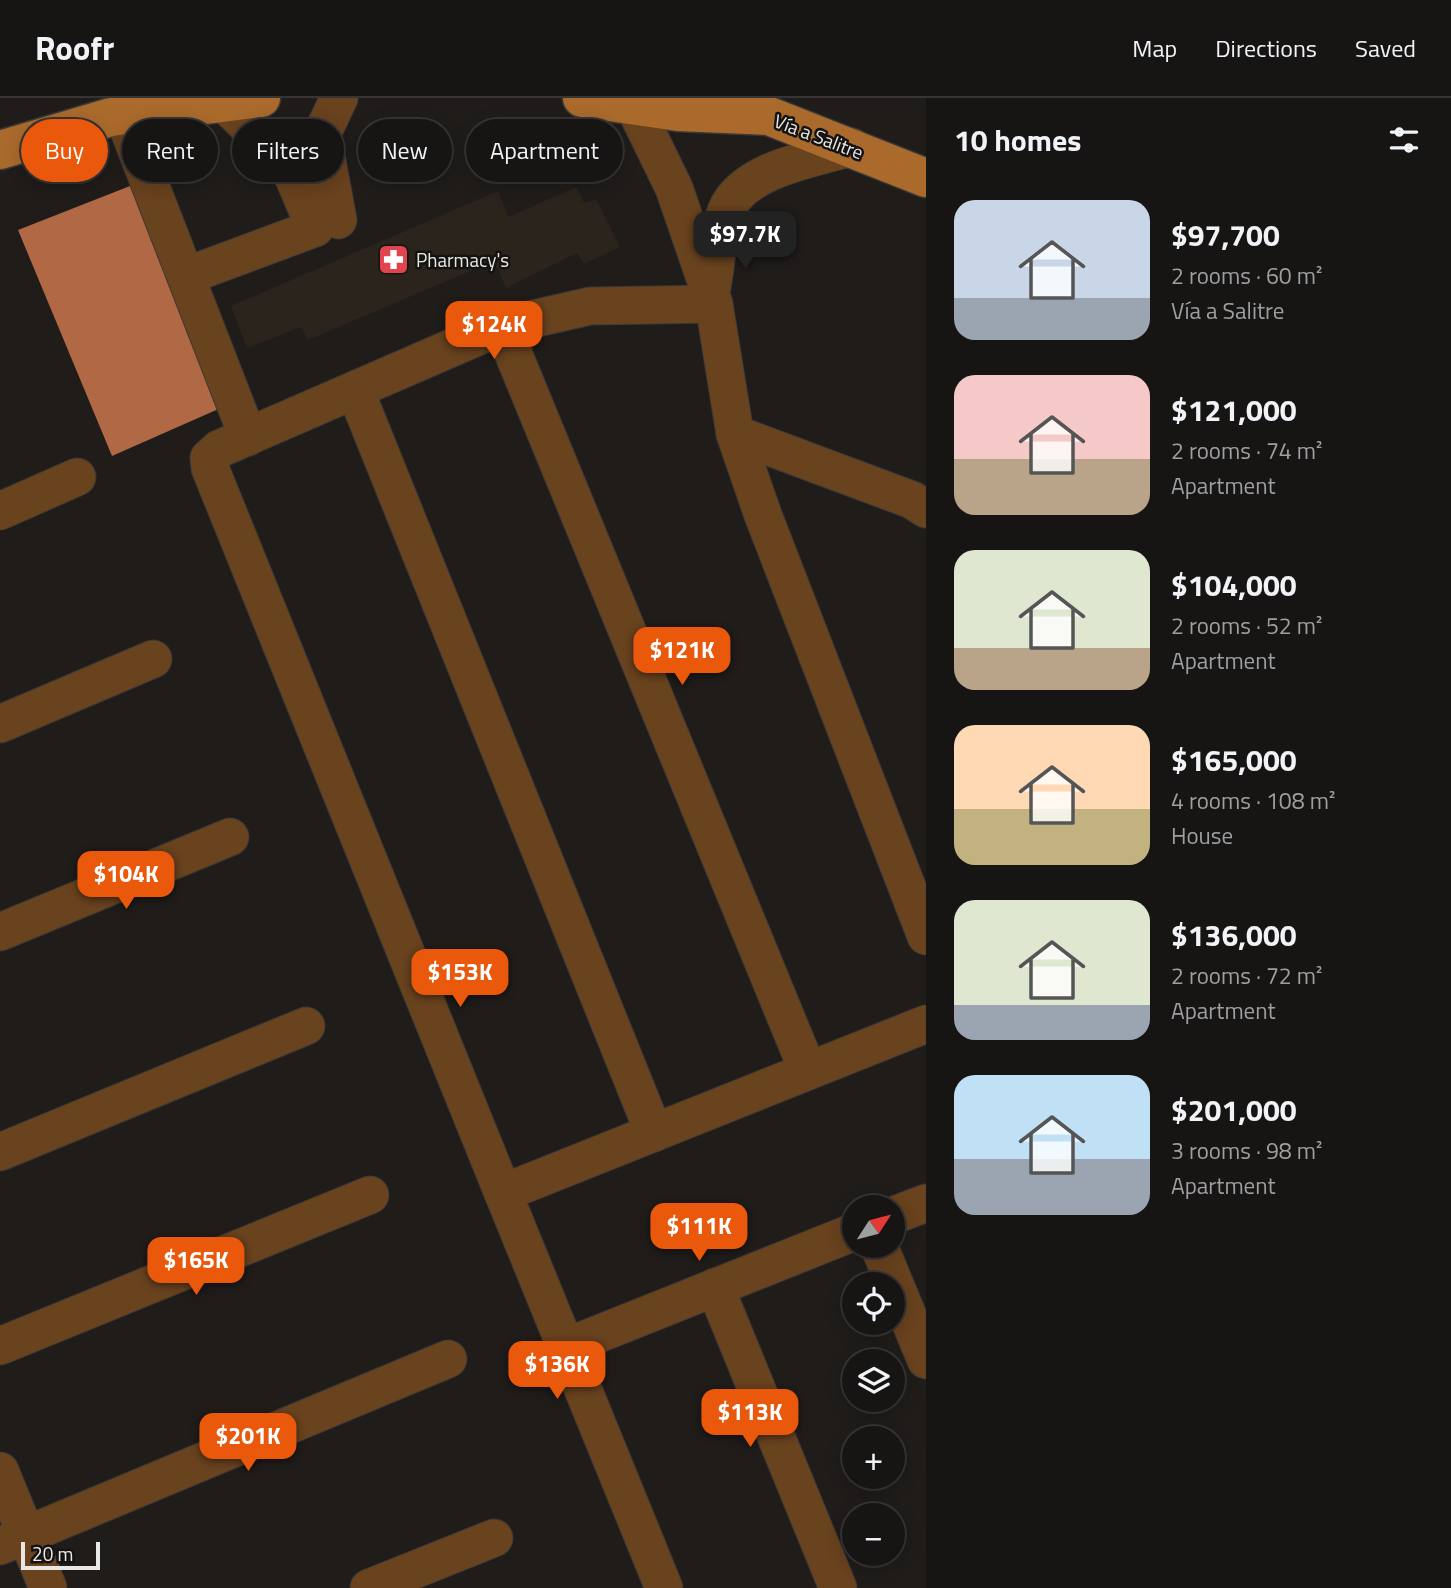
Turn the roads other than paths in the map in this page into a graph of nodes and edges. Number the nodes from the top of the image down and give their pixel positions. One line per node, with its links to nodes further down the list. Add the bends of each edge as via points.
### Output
1 (339, 98): 9 (street)
2 (582, 98): 5 (main road, Vía a Salitre)
3 (704, 98): 7 (main road)
4 (243, 101): 6 (main road); 8 (street)
5 (634, 106): 7 (main road, Vía a Salitre); 17 (street, via 674,188)
6 (123, 116): 11 (main road); 16 (street)
7 (769, 116): 10 (main road, Vía a Salitre)
8 (254, 119)
9 (329, 119)
10 (852, 147): 12 (main road, Vía a Salitre); 17 (street, via 758,179 737,195 725,214)
11 (0, 150)
12 (926, 178)
13 (294, 182): 16 (street, via 315,228)
14 (330, 182): 15 (street)
15 (338, 219)
16 (186, 276): 21 (street)
17 (713, 298): 18 (street, via 590,306); 20 (street)
18 (502, 326): 19 (street); 32 (street)
19 (355, 390): 21 (street); 33 (street)
20 (735, 434): 23 (street); 29 (street)
21 (248, 437): 35 (street, via 219,449 209,458 210,468)
22 (77, 477): 24 (street)
23 (926, 509)
24 (0, 511)
25 (153, 659): 26 (street)
26 (0, 724)
27 (230, 837): 28 (street)
28 (0, 932)
29 (926, 936)
30 (926, 1024): 32 (street)
31 (306, 1026): 34 (street)
32 (808, 1070): 33 (street)
33 (654, 1133): 35 (street)
34 (0, 1152)
35 (503, 1193): 43 (street)
36 (370, 1195): 42 (street)
37 (926, 1203): 38 (street)
38 (905, 1211)
39 (842, 1236): 41 (street)
40 (884, 1258): 45 (street)
41 (715, 1287): 43 (street); 53 (street)
42 (0, 1346)
43 (566, 1347): 52 (street)
44 (448, 1359): 47 (street)
45 (926, 1360)
46 (0, 1471): 47 (street)
47 (8, 1538): 49 (street); 50 (street)
48 (494, 1538): 51 (street)
49 (24, 1588)
50 (48, 1588)
51 (369, 1588)
52 (664, 1588)
53 (838, 1588)

